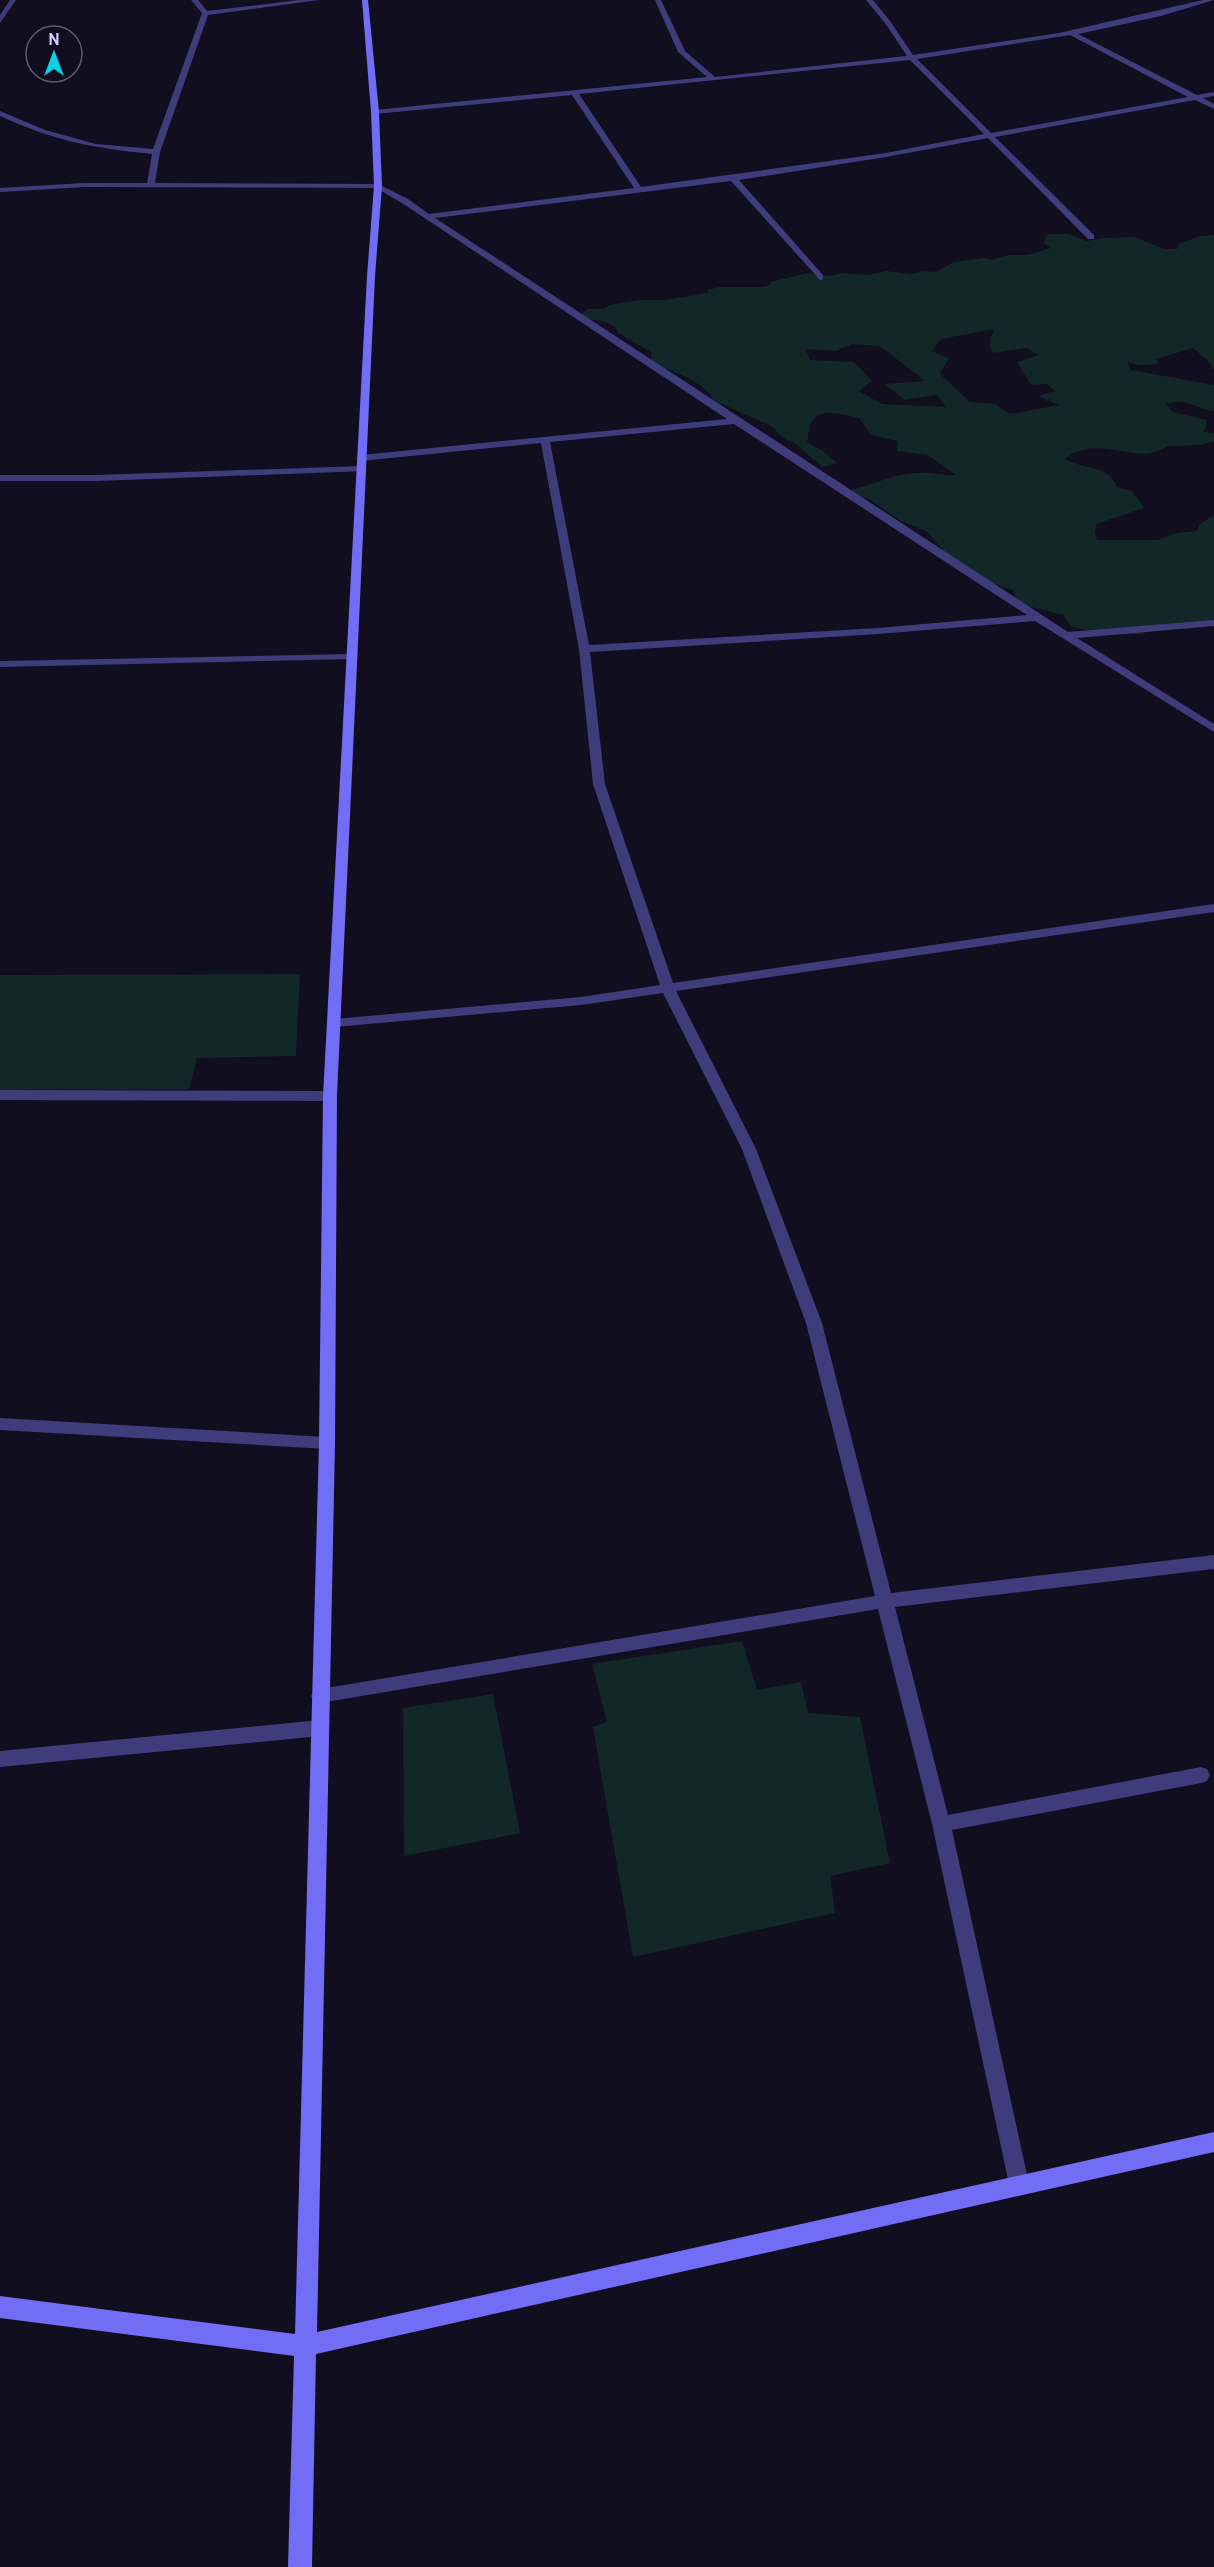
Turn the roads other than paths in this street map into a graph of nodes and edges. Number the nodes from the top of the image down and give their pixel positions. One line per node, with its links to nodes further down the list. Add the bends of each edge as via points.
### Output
1 (13, 0): 9 (street)
2 (194, 0): 8 (street)
3 (315, 0): 8 (street)
4 (365, 0): 17 (street)
5 (658, 0): 12 (street, via 682,52)
6 (869, 0): 11 (street)
7 (1211, 0): 10 (street)
8 (205, 13): 20 (street)
9 (0, 21)
10 (1073, 34): 11 (street); 15 (street)
11 (912, 58): 12 (street); 19 (street)
12 (713, 79): 13 (street)
13 (574, 93): 17 (street); 25 (street)
14 (1214, 94): 15 (street)
15 (1196, 98): 16 (street); 19 (street)
16 (1214, 107)
17 (375, 112): 23 (street)
18 (0, 113): 20 (street, via 42,132 96,146)
19 (991, 135): 21 (street); 27 (street)
20 (156, 152): 22 (street)
21 (733, 178): 25 (street); 28 (street)
22 (151, 184): 23 (street); 24 (street)
23 (378, 186): 26 (street); 31 (street)
24 (0, 190)
25 (639, 190): 26 (street)
26 (427, 217): 29 (street)
27 (1090, 237)
28 (820, 277)
29 (735, 422): 30 (street); 33 (street)
30 (545, 441): 31 (street); 36 (street)
31 (362, 464): 32 (street, via 97,478); 37 (street)
32 (0, 478)
33 (1035, 618): 35 (street); 36 (street)
34 (1214, 622): 35 (street)
35 (1064, 636): 39 (street)
36 (584, 649): 41 (street, via 599,784)
37 (351, 657): 38 (street); 42 (street)
38 (0, 664)
39 (1214, 729)
40 (1214, 908): 41 (street)
41 (668, 989): 42 (street); 48 (street, via 749,1149 814,1323)
42 (335, 1023): 44 (street)
43 (0, 1095): 44 (street)
44 (330, 1096): 46 (street)
45 (0, 1424): 46 (street)
46 (327, 1443): 49 (street)
47 (1214, 1562): 48 (street)
48 (886, 1601): 49 (street); 53 (street)
49 (320, 1696): 50 (street)
50 (320, 1728): 51 (street); 57 (street)
51 (0, 1758)
52 (1201, 1775): 53 (street)
53 (941, 1824): 55 (street)
54 (1214, 2142): 55 (street)
55 (1019, 2184): 57 (street)
56 (0, 2307): 57 (street)
57 (304, 2346): 58 (street)
58 (300, 2567)

